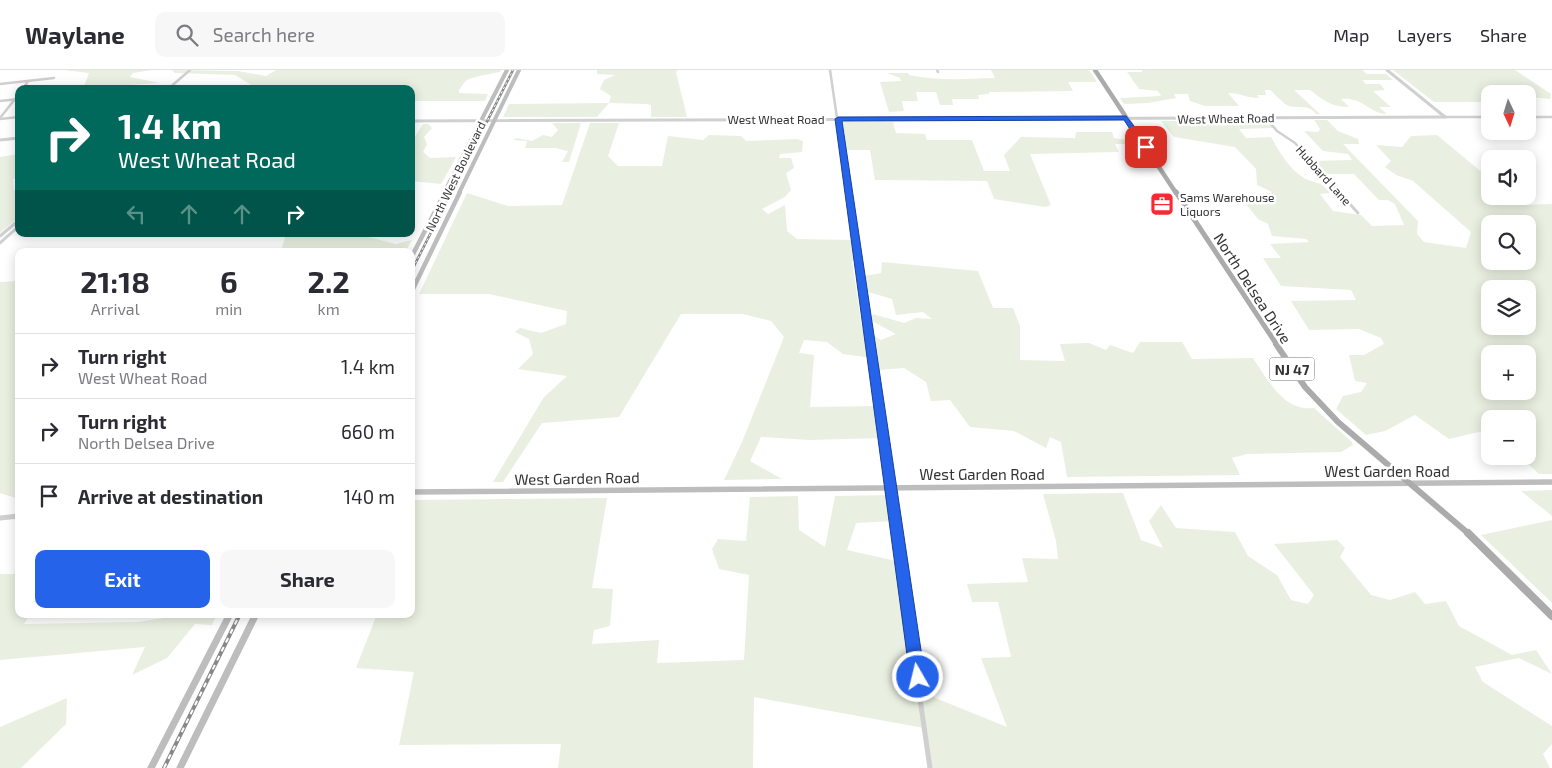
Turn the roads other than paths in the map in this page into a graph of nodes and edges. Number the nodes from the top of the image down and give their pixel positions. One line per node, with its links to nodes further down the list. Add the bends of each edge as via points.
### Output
1 (190, 70): 11 (street)
2 (507, 70): 24 (main road)
3 (519, 70): 25 (main road, North West Boulevard)
4 (830, 70): 23 (street)
5 (1095, 70): 21 (main road, North Delsea Drive / NJ 47)
6 (1387, 70): 16 (street)
7 (54, 78): 8 (street)
8 (28, 81): 9 (street); 10 (street)
9 (0, 84)
10 (26, 85)
11 (173, 85)
12 (15, 99): 13 (street)
13 (0, 101)
14 (15, 101): 20 (street)
15 (15, 117): 20 (street)
16 (1445, 117): 17 (street, West Wheat Road); 22 (street, West Wheat Road)
17 (1481, 117)
18 (1536, 117): 19 (street)
19 (1552, 117)
20 (0, 118)
21 (1126, 118): 22 (street, West Wheat Road); 23 (street, West Wheat Road); 36 (main road, North Delsea Drive / NJ 47, via 1305,387 1338,422)
22 (1266, 118): 29 (street, Hubbard Lane, via 1295,143)
23 (838, 119): 25 (street, West Wheat Road); 38 (street, via 864,314)
24 (482, 120): 25 (street, West Wheat Road); 26 (street, West Wheat Road); 34 (main road)
25 (495, 120): 35 (main road, North West Boulevard)
26 (415, 121)
27 (15, 138): 28 (street)
28 (0, 140)
29 (1358, 213)
30 (15, 223): 32 (street)
31 (15, 230): 33 (street)
32 (0, 236)
33 (0, 243)
34 (415, 250)
35 (415, 285)
36 (1412, 482): 37 (main road, West Garden Road); 38 (main road, West Garden Road); 42 (main road, North Delsea Drive / NJ 47)
37 (1552, 482)
38 (892, 487): 39 (main road, West Garden Road); 47 (street)
39 (415, 492)
40 (15, 516): 41 (street)
41 (0, 518)
42 (1552, 616)
43 (228, 618): 45 (main road)
44 (254, 618): 46 (main road)
45 (151, 768)
46 (180, 768)
47 (930, 768)

